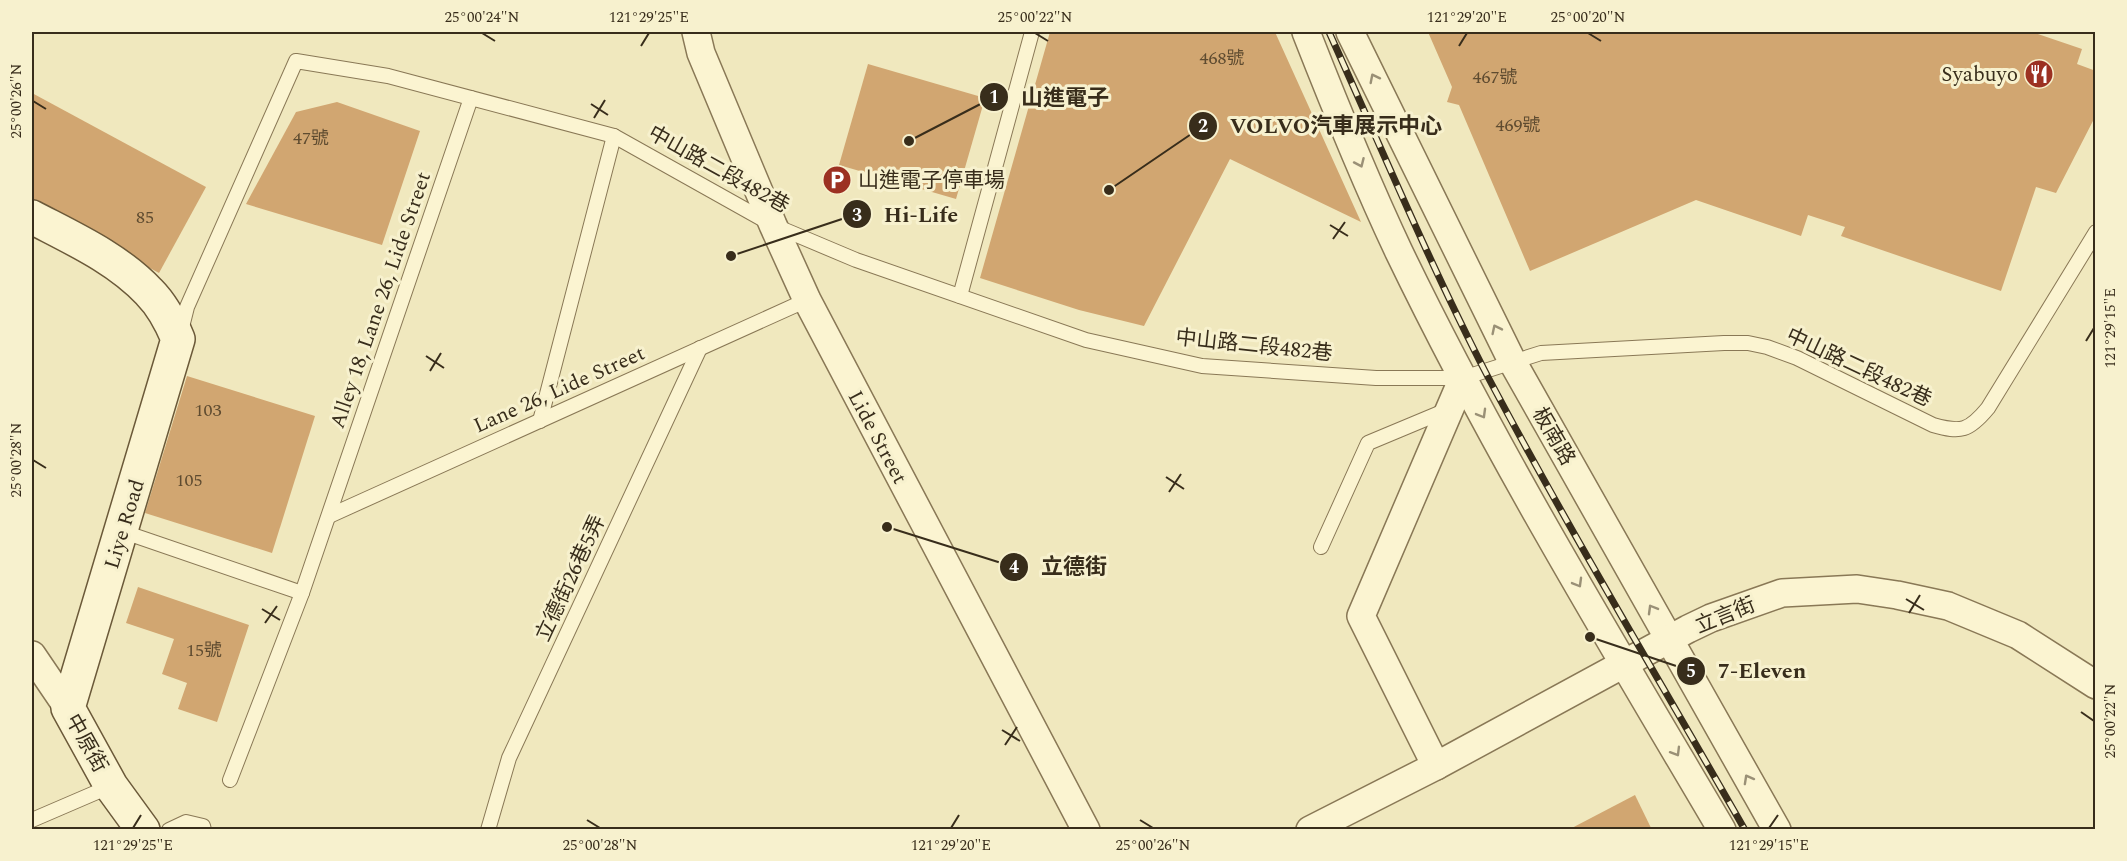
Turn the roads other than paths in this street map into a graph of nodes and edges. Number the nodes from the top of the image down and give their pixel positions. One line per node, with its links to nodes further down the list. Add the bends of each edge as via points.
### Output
1 (696, 32): 9 (street, Lide Street, via 701,53)
2 (1032, 32): 11 (lane)
3 (1306, 32): 16 (street, one-way to 16, via 1399,251)
4 (1350, 32): 15 (street, 板南路, one-way to 4)
5 (296, 61): 6 (lane, 中山路二段482巷, via 387,76); 13 (lane, Liye Road, via 187,307)
6 (471, 98): 7 (lane, 中山路二段482巷); 19 (lane, Alley 18, Lane 26, Lide Street)
7 (614, 136): 9 (lane, 中山路二段482巷); 18 (lane)
8 (32, 217): 13 (street, via 121,268 149,292 168,316)
9 (773, 225): 11 (lane, 中山路二段482巷, via 856,260); 12 (street, Lide Street)
10 (2096, 232): 15 (lane, 中山路二段482巷, via 1988,408 1966,428 1952,430 1933,425 1797,358 1748,344 1541,353)
11 (960, 296): 16 (lane, 中山路二段482巷, via 1086,340 1202,366 1376,378)
12 (807, 300): 14 (lane, Lane 26, Lide Street); 36 (street, Lide Street)
13 (178, 339): 20 (street, Liye Road)
14 (700, 348): 18 (lane, Lane 26, Lide Street); 35 (lane, 立德街26巷5弄, via 509,758)
15 (1512, 361): 16 (lane, 中山路二段482巷); 23 (street, 板南路, one-way to 15)
16 (1463, 378): 17 (street); 25 (street, one-way to 25)
17 (1449, 409): 21 (lane, via 1368,443); 28 (street, via 1361,616)
18 (540, 421): 19 (lane, Lane 26, Lide Street)
19 (329, 516): 22 (lane, Alley 18, Lane 26, Lide Street)
20 (122, 531): 22 (lane); 27 (street, Liye Road)
21 (1321, 546)
22 (302, 593): 29 (lane, Alley 18, Lane 26, Lide Street)
23 (1670, 640): 25 (street, 立言街); 26 (street, 立言街, via 1711,618 1782,593 1857,589 1948,606 2018,635); 39 (street, 板南路, one-way to 23)
24 (32, 655): 27 (street, 中原街)
25 (1624, 664): 28 (street, 立言街); 38 (street, one-way to 38)
26 (2096, 685)
27 (68, 708): 30 (street, 中原街)
28 (1436, 766): 37 (street, 立言街)
29 (230, 780)
30 (111, 786): 31 (lane); 32 (street, 中原街)
31 (32, 820)
32 (143, 830)
33 (170, 830): 34 (lane, via 186,822 203,826)
34 (204, 830)
35 (488, 830)
36 (1086, 830)
37 (1310, 830)
38 (1722, 830)
39 (1777, 830)

